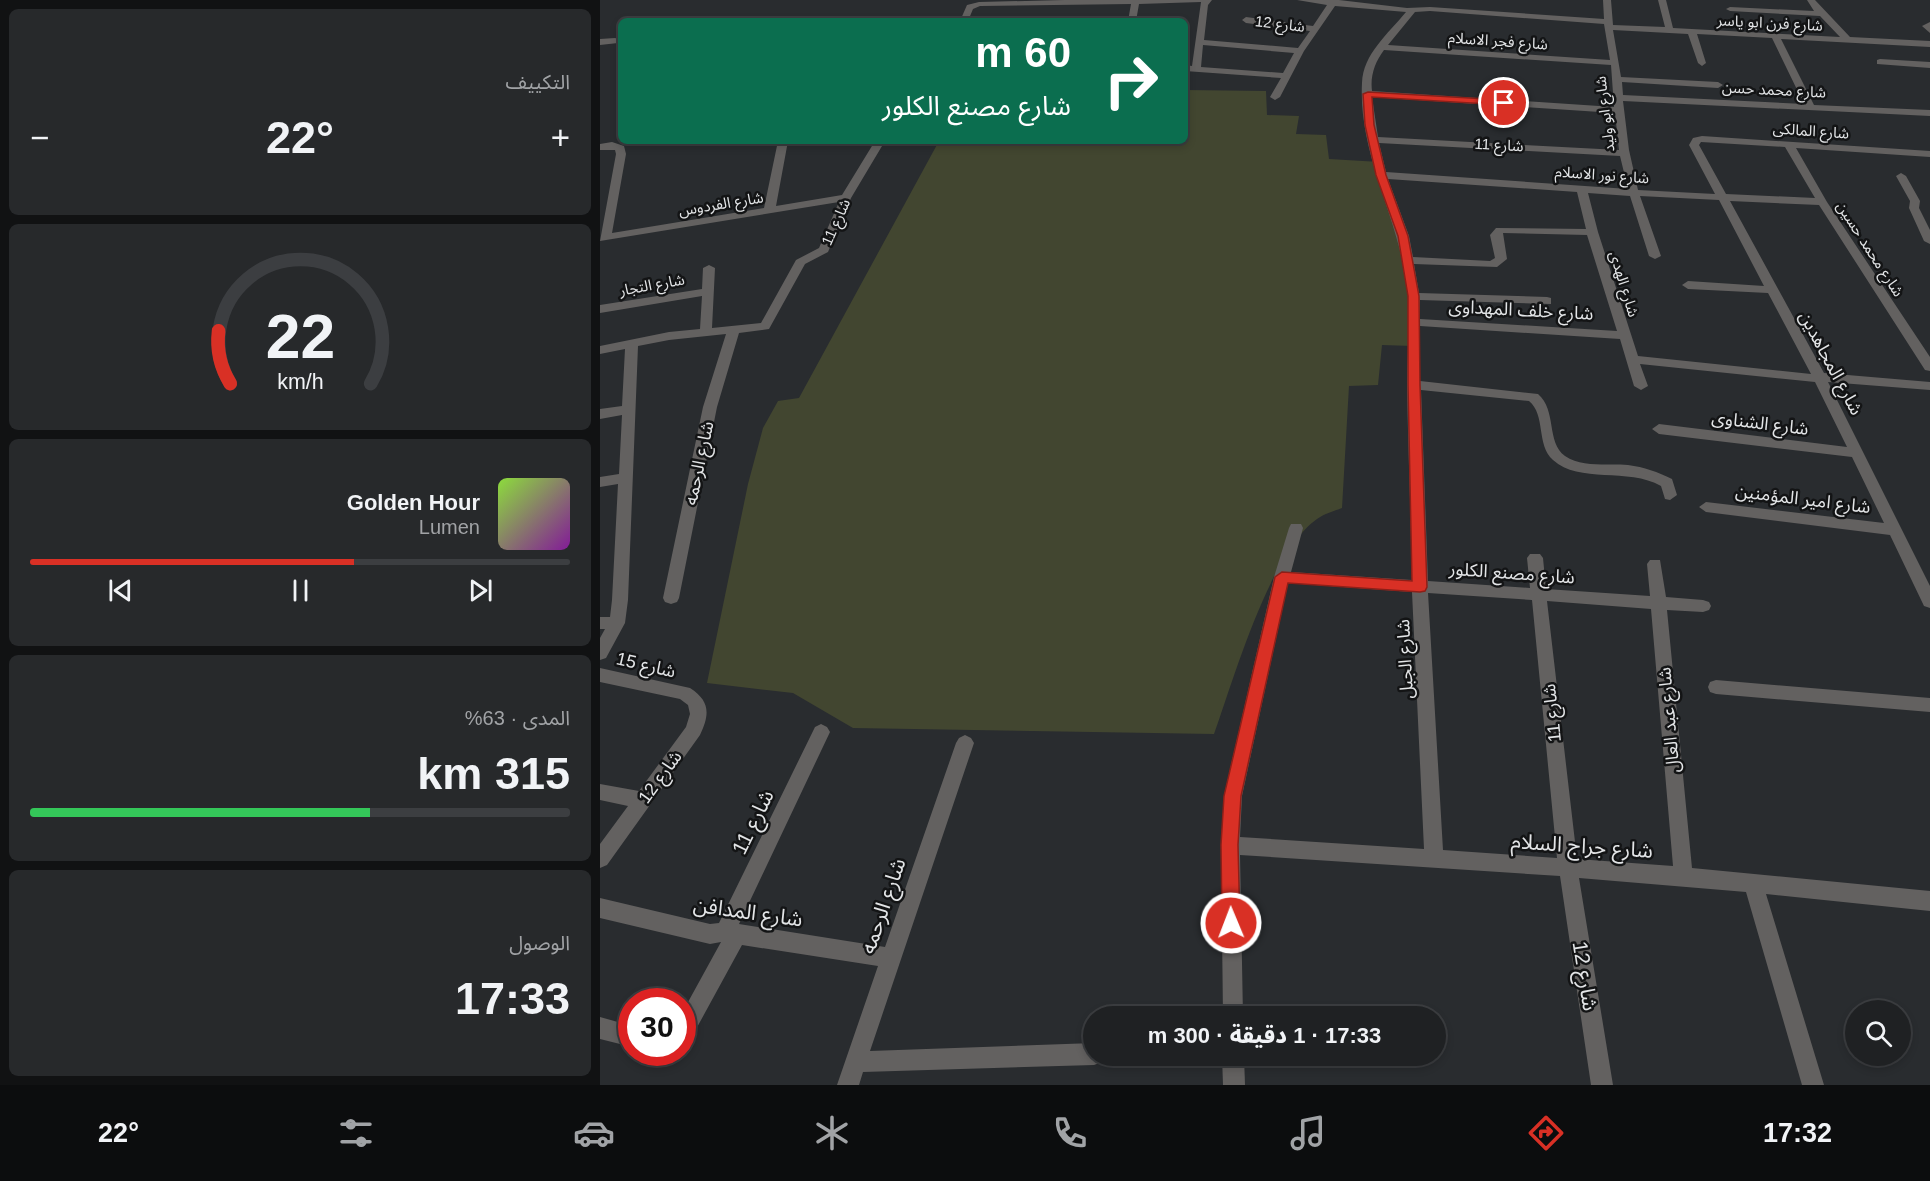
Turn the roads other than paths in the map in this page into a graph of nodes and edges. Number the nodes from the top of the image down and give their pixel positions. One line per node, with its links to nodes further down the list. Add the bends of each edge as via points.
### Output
1 (1301, 0): 6 (street, شارع فرن ابو ياسر)
2 (1607, 0): 14 (street, شارع ابو وليد)
3 (1662, 0): 17 (street)
4 (1811, 0): 10 (street)
5 (1136, 1): 7 (street); 11 (street, via 979,4 970,7); 12 (street)
6 (1334, 1): 9 (street, شارع فرن ابو ياسر); 16 (street)
7 (1205, 3): 24 (street)
8 (1730, 9): 10 (street)
9 (1412, 10): 14 (street, شارع فرن ابو ياسر); 27 (street, شارع الجبل)
10 (1822, 14): 21 (street)
11 (965, 18)
12 (1133, 18)
13 (1246, 20): 16 (street, شارع 12)
14 (1607, 24): 17 (street, شارع فرن ابو ياسر); 30 (street, شارع ابو وليد)
15 (1930, 25): 18 (street, via 1926,26)
16 (1315, 29): 28 (street)
17 (1670, 30): 19 (street, شارع فرن ابو ياسر)
18 (1930, 30)
19 (1692, 32): 20 (street, شارع فرن ابو ياسر); 31 (street)
20 (1776, 37): 21 (street, شارع فرن ابو ياسر); 41 (street)
21 (1848, 40): 25 (street, شارع فرن ابو ياسر)
22 (615, 41): 23 (street)
23 (600, 42)
24 (1200, 42): 28 (street); 34 (street)
25 (1912, 44): 26 (street, شارع فرن ابو ياسر); 32 (street)
26 (1930, 44)
27 (1380, 47): 30 (street, شارع فجر الاسلام); 38 (street, شارع الجبل, via 1368,69)
28 (1300, 51): 35 (street)
29 (1880, 62): 32 (street)
30 (1615, 63): 36 (street, شارع ابو وليد)
31 (1702, 63)
32 (1930, 64)
33 (1188, 68): 34 (street)
34 (1196, 68): 35 (street)
35 (1286, 76): 39 (street)
36 (1616, 79): 37 (street); 40 (street, شارع ابو وليد)
37 (1718, 85)
38 (1368, 94): 42 (street); 44 (street, شارع الجبل)
39 (1275, 97)
40 (1617, 98): 41 (street, شارع محمد حسن); 42 (street, شارع ابو وليد)
41 (1810, 107): 43 (street, شارع محمد حسن)
42 (1617, 110): 50 (street, شارع ابو وليد)
43 (1930, 113)
44 (1374, 140): 50 (street, شارع 11); 52 (street, شارع الجبل)
45 (782, 144): 59 (street)
46 (878, 144): 57 (street, شارع 11)
47 (1694, 145): 48 (street, شارع المالكى, via 1702,139); 56 (street, شارع المجاهدين)
48 (1788, 145): 51 (street, شارع المالكى); 58 (street, شارع محمد حسين)
49 (600, 147): 61 (street, via 620,148 621,154)
50 (1624, 153): 55 (street, شارع ابو وليد)
51 (1930, 154)
52 (1381, 175): 54 (street, شارع نور الاسلام); 64 (street, شارع الجبل)
53 (1901, 176): 62 (street, via 1916,201 1914,208)
54 (1582, 189): 55 (street, شارع نور الاسلام); 60 (street, شارع الهدى)
55 (1634, 193): 56 (street, شارع نور الاسلام); 63 (street, شارع ابو وليد)
56 (1722, 197): 58 (street, شارع نور الاسلام); 67 (street, شارع المجاهدين)
57 (846, 198): 59 (street, شارع الفردوس); 73 (street, شارع 11, via 824,250 800,262 762,326)
58 (1821, 202): 79 (street, شارع محمد حسين)
59 (769, 212): 61 (street, شارع الفردوس)
60 (1592, 232): 64 (street, via 1500,230 1496,235 1501,259 1493,265); 75 (street, شارع الهدى)
61 (603, 238)
62 (1930, 240)
63 (1655, 256)
64 (1409, 260): 69 (street, شارع الجبل)
65 (710, 268): 68 (street)
66 (1688, 285): 67 (street)
67 (1772, 290): 80 (street, شارع المجاهدين)
68 (709, 291): 71 (street, شارع التجار); 74 (street)
69 (1414, 296): 70 (street); 72 (street, شارع الجبل)
70 (1547, 301)
71 (600, 309)
72 (1415, 322): 75 (street, شارع خلف المهداوى); 81 (street, شارع الجبل)
73 (735, 329): 74 (street); 99 (street, شارع الرحمه, via 710,407)
74 (706, 331): 76 (street)
75 (1624, 335): 78 (street, شارع الهدى)
76 (632, 344): 77 (street); 84 (street)
77 (600, 350)
78 (1632, 359): 80 (street); 82 (street, شارع الهدى)
79 (1930, 367)
80 (1820, 378): 83 (street); 87 (street, شارع المجاهدين)
81 (1414, 385): 90 (street, via 1533,397 1540,404 1557,457 1578,467 1656,475 1667,483); 97 (street, شارع الجبل)
82 (1641, 386)
83 (1930, 386)
84 (629, 409): 85 (street); 88 (street)
85 (600, 414)
86 (1659, 429): 87 (street, شارع الشناوى)
87 (1858, 453): 93 (street, شارع المجاهدين)
88 (626, 478): 89 (street); 104 (street)
89 (600, 482)
90 (1670, 495)
91 (1706, 507): 93 (street, شارع امير المؤمنين)
92 (1296, 528): 96 (street)
93 (1896, 530): 100 (street, شارع المجاهدين)
94 (1535, 558): 98 (street, شارع 11)
95 (1655, 564): 101 (street, شارع عبد العال)
96 (1282, 577): 97 (street, شارع مصنع الكلور); 114 (street, via 1233,796)
97 (1420, 587): 98 (street, شارع مصنع الكلور); 116 (street, شارع الجبل)
98 (1540, 595): 101 (street, شارع مصنع الكلور); 117 (street, شارع 11)
99 (671, 598)
100 (1930, 602)
101 (1659, 603): 102 (street, شارع مصنع الكلور); 118 (street, شارع عبد العال)
102 (1703, 606)
103 (600, 623): 104 (street)
104 (617, 623): 105 (street)
105 (600, 653)
106 (600, 675): 108 (street, شارع 15)
107 (1716, 687): 109 (street)
108 (684, 693): 113 (street, شارع 12, via 696,701 699,714 694,730)
109 (1930, 705)
110 (821, 732): 122 (street, شارع 11)
111 (965, 743): 123 (street, شارع الرحمه)
112 (600, 792): 113 (street)
113 (643, 800): 115 (street, شارع 12)
114 (1230, 845): 116 (street, شارع جراج السلام); 125 (street)
115 (600, 858)
116 (1434, 859): 117 (street, شارع جراج السلام)
117 (1569, 868): 118 (street, شارع جراج السلام); 133 (street, شارع 12)
118 (1683, 876): 119 (street, شارع جراج السلام)
119 (1753, 882): 120 (street, شارع جراج السلام); 134 (street)
120 (1930, 901)
121 (600, 908): 122 (street, شارع المدافن, via 710,934)
122 (731, 932): 123 (street, شارع المدافن); 124 (street, شارع 11)
123 (890, 958): 129 (street, شارع الرحمه)
124 (696, 1006)
125 (1233, 1006)
126 (600, 1028): 127 (street)
127 (618, 1033)
128 (1083, 1054): 129 (street)
129 (854, 1062): 131 (street, شارع الرحمه)
130 (1233, 1066): 132 (street)
131 (848, 1085)
132 (1234, 1085)
133 (1602, 1085)
134 (1813, 1085)

